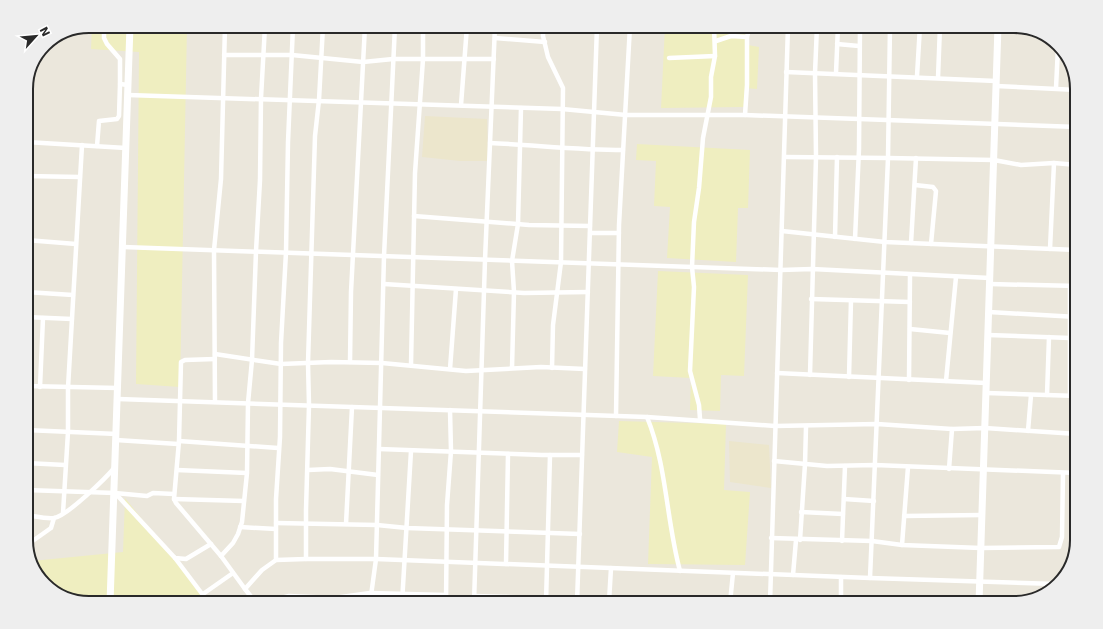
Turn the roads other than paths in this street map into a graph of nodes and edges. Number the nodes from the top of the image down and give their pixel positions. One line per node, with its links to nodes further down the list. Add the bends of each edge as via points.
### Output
1 (104, 33): 51 (street, via 107,44 120,59)
2 (130, 33): 52 (street)
3 (225, 33): 32 (street)
4 (265, 33): 33 (street)
5 (293, 33): 34 (street)
6 (322, 33): 36 (street)
7 (365, 33): 42 (street)
8 (395, 33): 38 (street)
9 (423, 33): 39 (street)
10 (466, 33): 41 (street)
11 (495, 33): 26 (street)
12 (543, 33): 28 (street)
13 (597, 33): 67 (street)
14 (630, 33): 68 (street)
15 (715, 33): 27 (street)
16 (748, 33): 25 (street)
17 (788, 33): 43 (street)
18 (817, 33): 44 (street)
19 (838, 33): 29 (street)
20 (860, 33): 30 (street)
21 (890, 33): 47 (street)
22 (920, 33): 48 (street)
23 (940, 33): 49 (street)
24 (998, 33): 50 (street)
25 (747, 37): 27 (street, via 731,36); 69 (street)
26 (495, 38): 28 (street); 40 (street)
27 (716, 41): 35 (street)
28 (544, 42): 66 (street, via 548,57 563,88)
29 (837, 44): 30 (street); 45 (street)
30 (859, 46): 46 (street)
31 (1058, 54): 53 (street)
32 (224, 55): 33 (street); 56 (street)
33 (264, 55): 34 (street); 57 (street)
34 (292, 55): 36 (street); 58 (street)
35 (715, 56): 37 (street); 70 (street)
36 (321, 58): 42 (street); 59 (street)
37 (669, 58)
38 (393, 59): 39 (street); 42 (street); 61 (street)
39 (423, 59): 41 (street); 62 (street)
40 (494, 59): 41 (street); 64 (street)
41 (464, 60): 63 (street)
42 (363, 62): 60 (street)
43 (786, 72): 44 (street); 71 (street)
44 (815, 73): 45 (street); 72 (street)
45 (836, 73): 46 (street)
46 (859, 74): 47 (street); 73 (street)
47 (888, 75): 48 (street); 74 (street)
48 (917, 76): 49 (street)
49 (938, 78): 50 (street)
50 (996, 83): 53 (street); 75 (street)
51 (120, 84): 52 (street); 81 (street, via 119,116 116,119 99,121)
52 (128, 85): 55 (street)
53 (1056, 88): 54 (street)
54 (1070, 89)
55 (128, 95): 56 (street); 83 (street)
56 (222, 97): 57 (street); 117 (street, via 221,179)
57 (261, 98): 58 (street); 119 (street)
58 (289, 99): 59 (street); 120 (street)
59 (319, 100): 60 (street); 121 (street, via 315,136)
60 (361, 102): 61 (street); 122 (street)
61 (391, 103): 62 (street); 123 (street)
62 (420, 104): 63 (street); 98 (street)
63 (461, 106): 64 (street)
64 (492, 106): 65 (street); 78 (street)
65 (521, 108): 66 (street); 79 (street)
66 (562, 109): 67 (street); 82 (street)
67 (594, 112): 68 (street); 84 (street)
68 (626, 114): 70 (street); 85 (street)
69 (744, 115): 70 (street); 71 (street)
70 (708, 116): 130 (street, via 703,138)
71 (786, 117): 72 (street); 86 (street)
72 (815, 118): 73 (street); 87 (street)
73 (859, 119): 74 (street); 89 (street)
74 (890, 120): 75 (street); 90 (street)
75 (995, 124): 76 (street); 92 (street)
76 (1070, 127)
77 (33, 142): 80 (street)
78 (490, 143): 79 (street); 99 (street)
79 (520, 144): 82 (street); 100 (street)
80 (82, 145): 81 (street); 96 (street)
81 (97, 146): 83 (street)
82 (562, 147): 84 (street); 101 (street)
83 (126, 148): 114 (street)
84 (592, 150): 85 (street); 102 (street)
85 (623, 150): 105 (street)
86 (785, 157): 87 (street); 103 (street)
87 (816, 158): 88 (street); 106 (street)
88 (837, 158): 89 (street); 107 (street)
89 (859, 158): 90 (street); 108 (street)
90 (888, 158): 91 (street); 110 (street)
91 (916, 158): 92 (street); 97 (street)
92 (994, 160): 93 (street, via 1021,165); 115 (street)
93 (1054, 163): 94 (street); 116 (street)
94 (1070, 164)
95 (33, 176): 96 (street)
96 (80, 177): 112 (street)
97 (915, 185): 111 (street); 113 (street, via 933,187 936,191)
98 (414, 216): 99 (street); 124 (street)
99 (487, 220): 100 (street); 125 (street)
100 (518, 224): 101 (street); 126 (street)
101 (561, 225): 102 (street); 127 (street)
102 (590, 226): 104 (street)
103 (782, 231): 106 (street); 132 (street)
104 (590, 233): 105 (street); 128 (street)
105 (619, 233): 129 (street)
106 (813, 235): 107 (street); 131 (street)
107 (835, 237): 108 (street)
108 (855, 239): 110 (street)
109 (33, 241): 112 (street)
110 (885, 242): 111 (street); 133 (street)
111 (911, 243): 113 (street)
112 (76, 244): 146 (street)
113 (931, 244): 115 (street)
114 (123, 247): 117 (street); 183 (street)
115 (991, 247): 116 (street); 136 (street)
116 (1050, 249): 118 (street)
117 (214, 250): 119 (street); 161 (street)
118 (1070, 250)
119 (256, 251): 120 (street); 162 (street)
120 (286, 252): 121 (street); 166 (street)
121 (312, 253): 122 (street); 164 (street)
122 (354, 255): 123 (street); 163 (street)
123 (384, 256): 124 (street); 137 (street)
124 (413, 257): 125 (street); 138 (street)
125 (485, 260): 126 (street); 141 (street)
126 (512, 261): 127 (street); 143 (street)
127 (561, 262): 128 (street); 144 (street)
128 (589, 263): 129 (street); 145 (street)
129 (619, 264): 130 (street); 199 (street)
130 (692, 267): 132 (street); 201 (street, via 694,287 690,371 700,405)
131 (812, 269): 132 (street); 133 (street); 147 (street)
132 (781, 270): 173 (street)
133 (883, 274): 134 (street); 149 (street)
134 (910, 275): 135 (street); 150 (street)
135 (956, 277): 136 (street); 157 (street)
136 (990, 281): 139 (street); 151 (street)
137 (384, 284): 138 (street); 165 (street)
138 (412, 286): 140 (street); 167 (street)
139 (1070, 286): 153 (street)
140 (456, 289): 141 (street); 170 (street)
141 (484, 290): 143 (street); 172 (street)
142 (33, 292): 146 (street)
143 (514, 292): 144 (street); 168 (street)
144 (557, 292): 145 (street); 169 (street)
145 (588, 292): 171 (street)
146 (73, 295): 155 (street)
147 (811, 299): 148 (street); 174 (street)
148 (851, 300): 149 (street); 175 (street)
149 (882, 301): 150 (street); 176 (street)
150 (910, 302): 156 (street)
151 (989, 312): 153 (street); 158 (street)
152 (33, 317): 154 (street)
153 (1070, 317): 160 (street)
154 (43, 318): 155 (street); 181 (street)
155 (72, 319): 182 (street)
156 (910, 329): 157 (street); 177 (street)
157 (950, 333): 178 (street)
158 (988, 335): 159 (street); 179 (street)
159 (1049, 337): 160 (street); 186 (street)
160 (1070, 338): 187 (street)
161 (215, 356): 162 (street); 189 (street, via 181,362); 190 (street)
162 (252, 360): 166 (street); 191 (street)
163 (350, 362): 164 (street); 165 (street)
164 (308, 363): 166 (street); 193 (street)
165 (382, 363): 167 (street); 195 (street)
166 (281, 364): 192 (street)
167 (411, 365): 170 (street)
168 (512, 368): 169 (street); 172 (street)
169 (552, 368): 171 (street)
170 (450, 369): 172 (street)
171 (585, 369): 198 (street)
172 (482, 370): 197 (street)
173 (777, 373): 174 (street); 203 (street)
174 (810, 375): 175 (street)
175 (850, 377): 176 (street)
176 (879, 378): 177 (street); 202 (street)
177 (909, 380): 178 (street)
178 (946, 381): 179 (street)
179 (986, 383): 184 (street)
180 (33, 386): 181 (street)
181 (40, 387): 182 (street)
182 (68, 388): 183 (street); 209 (street)
183 (118, 388): 188 (street)
184 (986, 393): 185 (street); 205 (street)
185 (1031, 395): 186 (street); 208 (street)
186 (1047, 395): 187 (street)
187 (1070, 396)
188 (118, 399): 189 (street); 211 (street)
189 (180, 401): 190 (street); 212 (street)
190 (215, 402): 191 (street)
191 (248, 403): 192 (street); 213 (street)
192 (280, 404): 193 (street); 214 (street)
193 (309, 405): 194 (street); 232 (street)
194 (352, 407): 195 (street); 235 (street)
195 (380, 408): 196 (street); 215 (street)
196 (450, 410): 197 (street); 217 (street)
197 (480, 411): 198 (street); 218 (street)
198 (584, 414): 199 (street); 221 (street)
199 (616, 416): 200 (street)
200 (648, 417): 201 (street); 286 (street, via 660,457 672,542)
201 (700, 419): 203 (street, via 741,425)
202 (877, 424): 204 (street); 206 (street); 228 (street)
203 (775, 426): 204 (street); 222 (street)
204 (806, 426): 225 (street)
205 (985, 428): 206 (street); 208 (street); 233 (street)
206 (952, 429): 230 (street)
207 (33, 430): 209 (street)
208 (1028, 431): 210 (street)
209 (68, 432): 211 (street); 224 (street)
210 (1070, 434)
211 (117, 437): 212 (street); 226 (street)
212 (179, 443): 213 (street); 231 (street)
213 (247, 446): 214 (street); 234 (street)
214 (278, 448): 254 (street)
215 (379, 449): 216 (street); 238 (street)
216 (411, 451): 217 (street); 259 (street)
217 (451, 451): 218 (street); 260 (street)
218 (479, 452): 219 (street); 262 (street)
219 (508, 454): 220 (street); 263 (street)
220 (550, 455): 221 (street); 264 (street)
221 (582, 455): 265 (street)
222 (774, 461): 225 (street); 266 (street)
223 (33, 463): 224 (street)
224 (66, 464): 240 (street)
225 (805, 464): 227 (street); 247 (street)
226 (116, 466): 241 (street, via 105,480); 242 (street)
227 (845, 466): 228 (street); 244 (street)
228 (875, 466): 229 (street); 246 (street)
229 (908, 467): 230 (street); 252 (street)
230 (950, 468): 233 (street)
231 (177, 470): 234 (street); 243 (street)
232 (308, 470): 235 (street, via 330,469); 255 (street)
233 (984, 470): 236 (street); 250 (street)
234 (247, 473): 245 (street)
235 (348, 473): 238 (street); 256 (street)
236 (1063, 473): 237 (street); 273 (street, via 1060,547)
237 (1070, 474)
238 (378, 476): 257 (street)
239 (33, 490): 240 (street)
240 (65, 491): 241 (street); 248 (street)
241 (90, 492): 242 (street); 248 (street)
242 (114, 493): 243 (street); 275 (street); 300 (street)
243 (174, 496): 245 (street); 271 (street, via 176,503)
244 (844, 499): 246 (street); 249 (street)
245 (244, 501): 258 (street)
246 (874, 501): 270 (street)
247 (801, 512): 249 (street); 267 (street)
248 (63, 513): 253 (street)
249 (844, 514): 269 (street)
250 (982, 515): 252 (street); 273 (street)
251 (33, 516): 253 (street)
252 (904, 516): 272 (street)
253 (54, 518): 268 (street, via 51,528)
254 (276, 523): 255 (street); 261 (street)
255 (306, 524): 256 (street); 276 (street)
256 (346, 524): 257 (street)
257 (377, 525): 259 (street); 277 (street)
258 (240, 527): 261 (street); 274 (street, via 233,543)
259 (407, 528): 260 (street); 279 (street)
260 (447, 528): 262 (street); 280 (street)
261 (276, 529): 278 (street)
262 (476, 530): 263 (street); 281 (street)
263 (506, 530): 264 (street); 282 (street)
264 (548, 532): 265 (street); 283 (street)
265 (580, 534): 284 (street)
266 (771, 538): 267 (street); 289 (street)
267 (798, 540): 269 (street); 290 (street)
268 (33, 541)
269 (842, 541): 270 (street)
270 (872, 541): 272 (street); 292 (street)
271 (211, 544): 274 (street); 275 (street, via 186,559)
272 (902, 545): 273 (street)
273 (981, 548): 293 (street)
274 (221, 556): 287 (street)
275 (175, 558): 297 (street)
276 (306, 559): 277 (street); 278 (street)
277 (376, 559): 279 (street); 296 (street)
278 (276, 560): 295 (street, via 262,570)
279 (404, 560): 280 (street); 298 (street)
280 (447, 562): 281 (street); 299 (street)
281 (475, 563): 282 (street); 303 (street)
282 (506, 564): 283 (street)
283 (548, 566): 284 (street); 304 (street)
284 (579, 567): 285 (street); 305 (street)
285 (611, 568): 286 (street); 306 (street)
286 (680, 571): 288 (street)
287 (233, 573): 295 (street); 297 (street)
288 (733, 573): 289 (street); 307 (street)
289 (770, 574): 290 (street); 308 (street)
290 (793, 575): 291 (street)
291 (841, 577): 292 (street); 309 (street)
292 (870, 578): 293 (street)
293 (980, 582): 294 (street); 310 (street)
294 (1048, 584)
295 (245, 589): 301 (street)
296 (370, 593): 298 (street); 302 (street)
297 (203, 594)
298 (402, 594): 299 (street)
299 (446, 595)
300 (110, 596)
301 (250, 596)
302 (348, 596)
303 (474, 596)
304 (546, 596)
305 (578, 596)
306 (609, 596)
307 (731, 596)
308 (770, 596)
309 (841, 596)
310 (979, 596)

